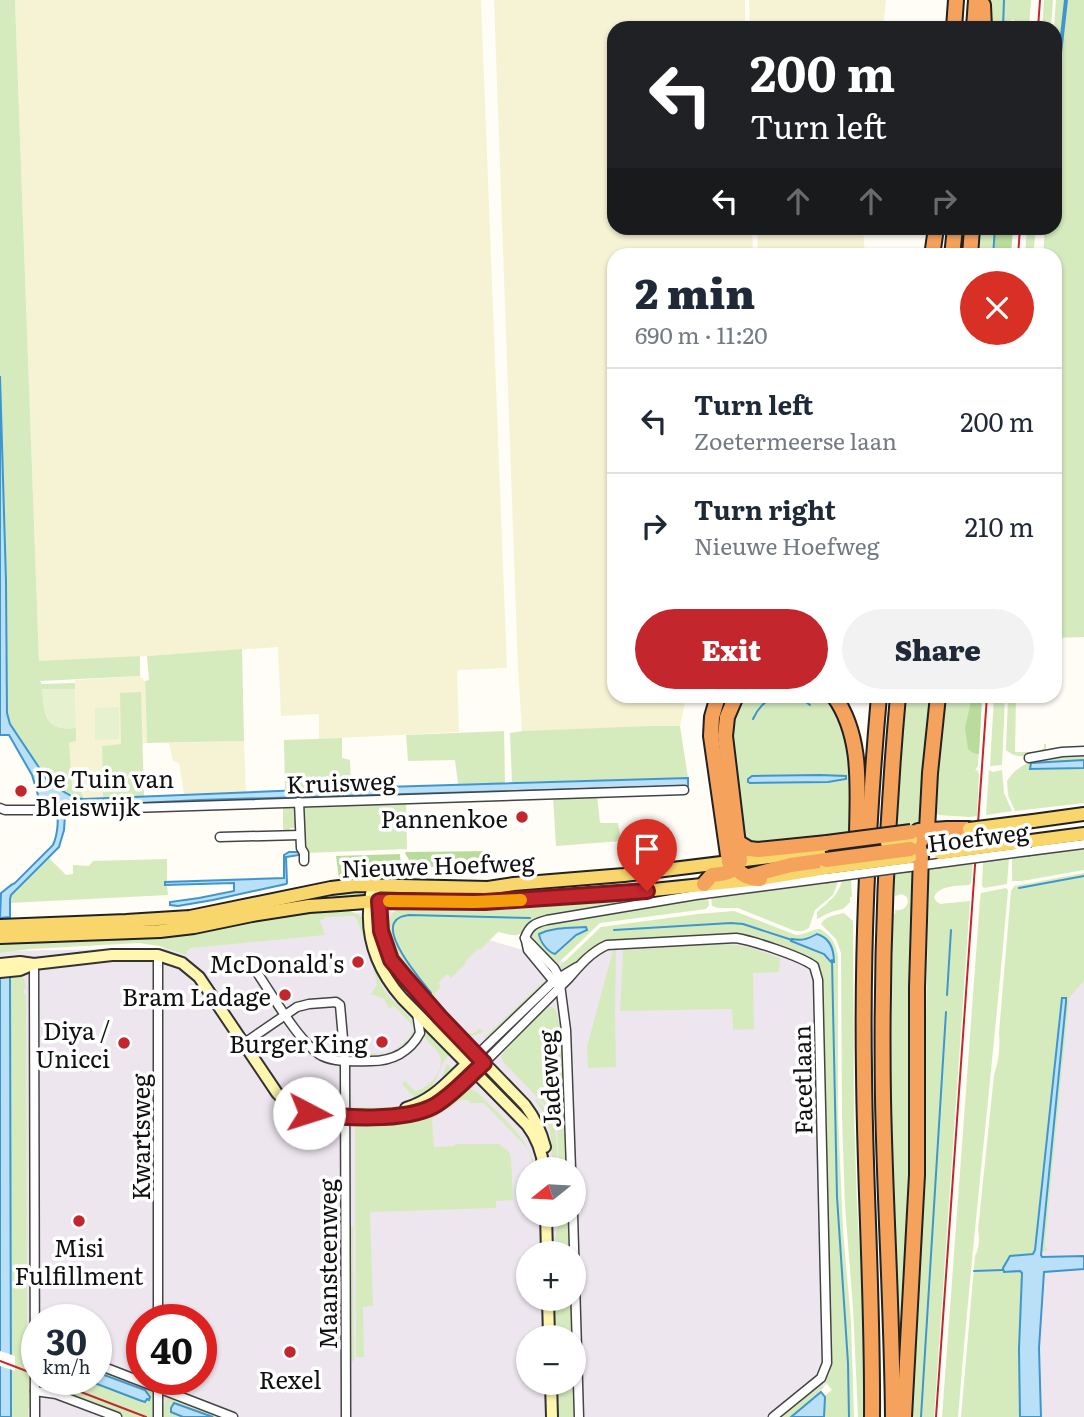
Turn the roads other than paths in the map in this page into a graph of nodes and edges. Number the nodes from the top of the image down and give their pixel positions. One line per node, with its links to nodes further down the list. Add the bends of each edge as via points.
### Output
1 (957, 0): 4 (highway)
2 (976, 0): 5 (highway)
3 (983, 0): 6 (highway)
4 (955, 21)
5 (974, 21)
6 (984, 21)
7 (716, 703): 31 (highway, via 711,736)
8 (733, 703): 23 (highway, via 725,736)
9 (838, 703): 41 (highway, via 849,724 855,754)
10 (878, 703): 41 (highway)
11 (898, 703): 71 (highway, via 883,1010)
12 (937, 703): 25 (highway)
13 (1084, 751): 14 (street)
14 (1029, 758)
15 (684, 790): 16 (street, Kruisweg)
16 (299, 802): 17 (street, Kruisweg); 21 (street)
17 (0, 808)
18 (1084, 814): 19 (main road, Hoefweg, bridge)
19 (969, 829): 25 (highway)
20 (1084, 834): 27 (main road, Hoefweg)
21 (300, 835): 22 (street); 29 (street)
22 (220, 837)
23 (738, 843): 28 (highway, via 749,849); 31 (highway)
24 (879, 843): 25 (main road, Hoefweg, bridge); 28 (main road, Nieuwe Hoefweg)
25 (921, 843): 27 (main road, Hoefweg, bridge, via 939,858); 28 (highway, bridge); 30 (main road, Hoefweg, bridge); 72 (highway, via 917,1175)
26 (1084, 844): 27 (street, Hoefweg)
27 (1030, 846)
28 (826, 860): 30 (main road, Nieuwe Hoefweg, bridge); 31 (highway); 32 (street, Nieuwe Hoefweg)
29 (304, 861)
30 (878, 866)
31 (741, 871): 32 (highway)
32 (710, 882): 33 (main road, Nieuwe Hoefweg, via 698,866 488,888); 34 (main road, Nieuwe Hoefweg, via 497,901); 43 (street, Nieuwe Hoefweg, via 531,926 525,938 528,950)
33 (373, 885): 34 (street); 35 (main road, Nieuwe Hoefweg, via 307,892 190,917)
34 (374, 902): 36 (main road, Nieuwe Hoefweg, via 309,906 160,931); 44 (street, via 372,943 379,964 386,979); 47 (street, via 391,960)
35 (0, 926)
36 (0, 937)
37 (158, 955): 39 (street, via 112,954); 46 (street, via 182,963 199,977); 56 (street, Kwartsweg)
38 (0, 964): 39 (street)
39 (34, 964): 40 (street, via 20,971); 55 (street)
40 (0, 972)
41 (864, 972): 70 (highway)
42 (258, 974): 45 (street)
43 (557, 982): 47 (street, Facetlaan); 53 (street, Jadeweg, via 566,1030); 69 (street, Facetlaan, via 607,945 728,938 809,962 816,969 827,1363 821,1378)
44 (417, 1013): 48 (street, via 420,1033 406,1051 379,1061); 49 (street)
45 (286, 1015): 46 (street); 48 (street, via 306,1044 324,1057); 48 (street, Maansteenweg, via 303,1005 339,1003)
46 (243, 1044): 50 (street, via 283,1100 309,1113)
47 (480, 1059): 49 (street); 52 (street, via 534,1117)
48 (345, 1061): 50 (street, Maansteenweg)
49 (470, 1068): 50 (street, via 408,1108); 51 (street, via 519,1116)
50 (345, 1113): 66 (street, Maansteenweg)
51 (542, 1157)
52 (547, 1157)
53 (571, 1157)
54 (573, 1227): 68 (street)
55 (36, 1304)
56 (158, 1304)
57 (35, 1395): 62 (street)
58 (59, 1395): 63 (street)
59 (158, 1395): 64 (street)
60 (183, 1395): 65 (street)
61 (551, 1395): 67 (street)
62 (35, 1417)
63 (117, 1417)
64 (158, 1417)
65 (233, 1417)
66 (346, 1417)
67 (552, 1417)
68 (579, 1417)
69 (773, 1417)
70 (872, 1417)
71 (893, 1417)
72 (904, 1417)

